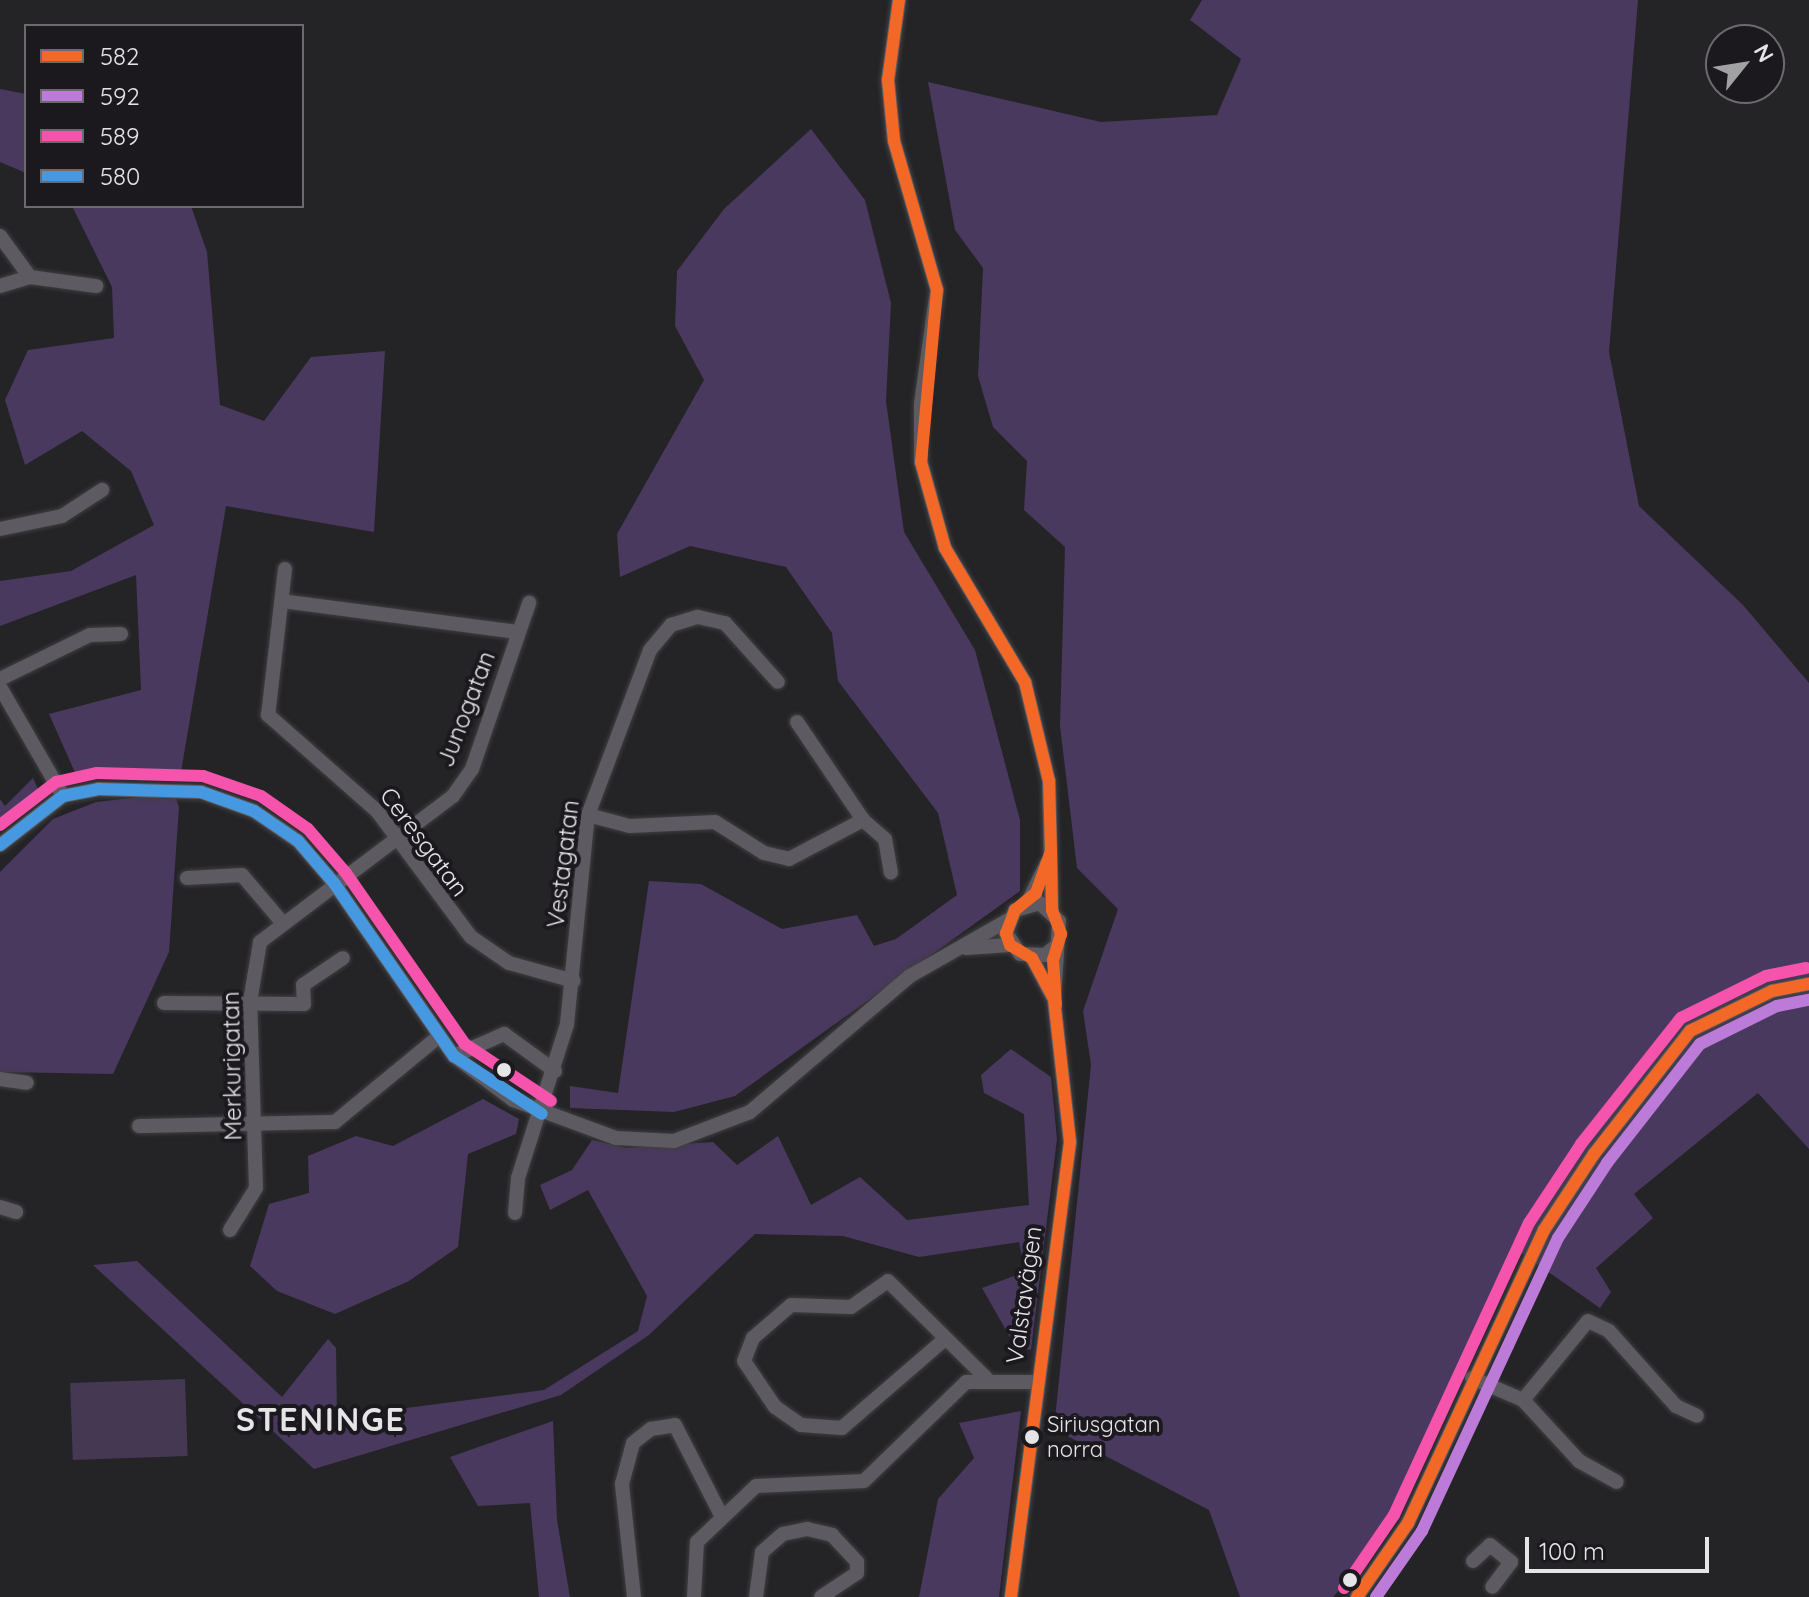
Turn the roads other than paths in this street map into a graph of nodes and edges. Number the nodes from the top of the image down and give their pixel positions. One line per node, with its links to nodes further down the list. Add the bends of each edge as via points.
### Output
1 (899, 0): 22 (street, Valstavägen, via 888,80 894,141 937,290 921,404 921,462 945,548 1025,682 1049,781)
2 (0, 236): 3 (street)
3 (30, 277): 4 (street); 5 (street)
4 (0, 286)
5 (96, 286)
6 (102, 490): 7 (street, via 62,516)
7 (0, 529)
8 (285, 569): 9 (street, Ceresgatan)
9 (282, 601): 11 (street); 20 (street, Ceresgatan, via 268,715)
10 (529, 603): 11 (street, Junogatan)
11 (518, 632): 20 (street, Junogatan, via 472,769 430,819)
12 (121, 634): 13 (street, via 90,635)
13 (0, 679)
14 (778, 682): 18 (street, Vestagatan, via 725,623 698,617 671,625 650,650 612,736)
15 (0, 687): 17 (street)
16 (797, 722): 19 (street)
17 (63, 796): 21 (street); 25 (street, via 146,787 201,792 254,811 298,841)
18 (588, 815): 19 (street, via 630,826 715,822 764,853 789,859); 35 (street, Vestagatan)
19 (863, 820): 23 (street, via 885,839)
20 (399, 838): 25 (street, Junogatan); 35 (street, Ceresgatan, via 471,937 509,963)
21 (0, 845)
22 (1051, 851): 26 (street); 27 (street, Valstavägen)
23 (891, 872)
24 (187, 878): 29 (street, via 242,875)
25 (334, 883): 29 (street, Merkurigatan); 40 (street)
26 (1027, 904): 27 (street); 28 (street)
27 (1052, 910): 31 (street, Valstavägen, via 1061,934)
28 (1008, 920): 30 (street); 32 (street)
29 (281, 921): 38 (street, Merkurigatan, via 260,942)
30 (1010, 945): 32 (street); 34 (street)
31 (1055, 947): 34 (street); 37 (street, Valstavägen)
32 (957, 949): 45 (street, via 910,976 784,1088 722,1124 674,1141 616,1138)
33 (343, 958): 38 (street, via 303,985 304,1004)
34 (1032, 958): 37 (street, Valstavägen)
35 (574, 981): 42 (street, Vestagatan)
36 (1809, 984): 54 (street, via 1772,991 1690,1031 1544,1230)
37 (1054, 999): 55 (street, Valstavägen, via 1070,1142)
38 (250, 1002): 39 (street); 47 (street, Merkurigatan)
39 (164, 1003)
40 (437, 1038): 41 (street); 47 (street, via 335,1122)
41 (454, 1056): 42 (street, via 504,1034); 45 (street)
42 (555, 1071): 45 (street, Vestagatan)
43 (0, 1079): 44 (street)
44 (27, 1083)
45 (542, 1114): 50 (street, Vestagatan, via 518,1178)
46 (139, 1126): 47 (street)
47 (255, 1126): 51 (street, Merkurigatan, via 256,1188)
48 (0, 1207): 49 (street)
49 (16, 1212)
50 (515, 1213)
51 (230, 1230)
52 (945, 1339): 52 (street, via 888,1281 851,1307 791,1305 753,1338 744,1361 759,1389 801,1425 842,1428); 53 (street)
53 (986, 1378): 55 (street); 59 (street, via 954,1392 864,1481 763,1482)
54 (1472, 1378): 56 (street); 67 (street, via 1408,1523)
55 (1035, 1382): 66 (street, Valstavägen)
56 (1523, 1400): 57 (street, via 1588,1321 1609,1331 1676,1406); 58 (street, via 1579,1461)
57 (1697, 1416)
58 (1617, 1482)
59 (722, 1517): 62 (street, via 675,1425 651,1429 633,1443 622,1484); 63 (street, via 693,1551)
60 (1473, 1561): 61 (street, via 1490,1545 1511,1562)
61 (1492, 1587)
62 (634, 1597)
63 (694, 1597)
64 (756, 1597): 65 (street, via 762,1552 783,1534 807,1529 832,1535 857,1562 857,1573)
65 (821, 1597)
66 (1011, 1597)
67 (1357, 1597)

